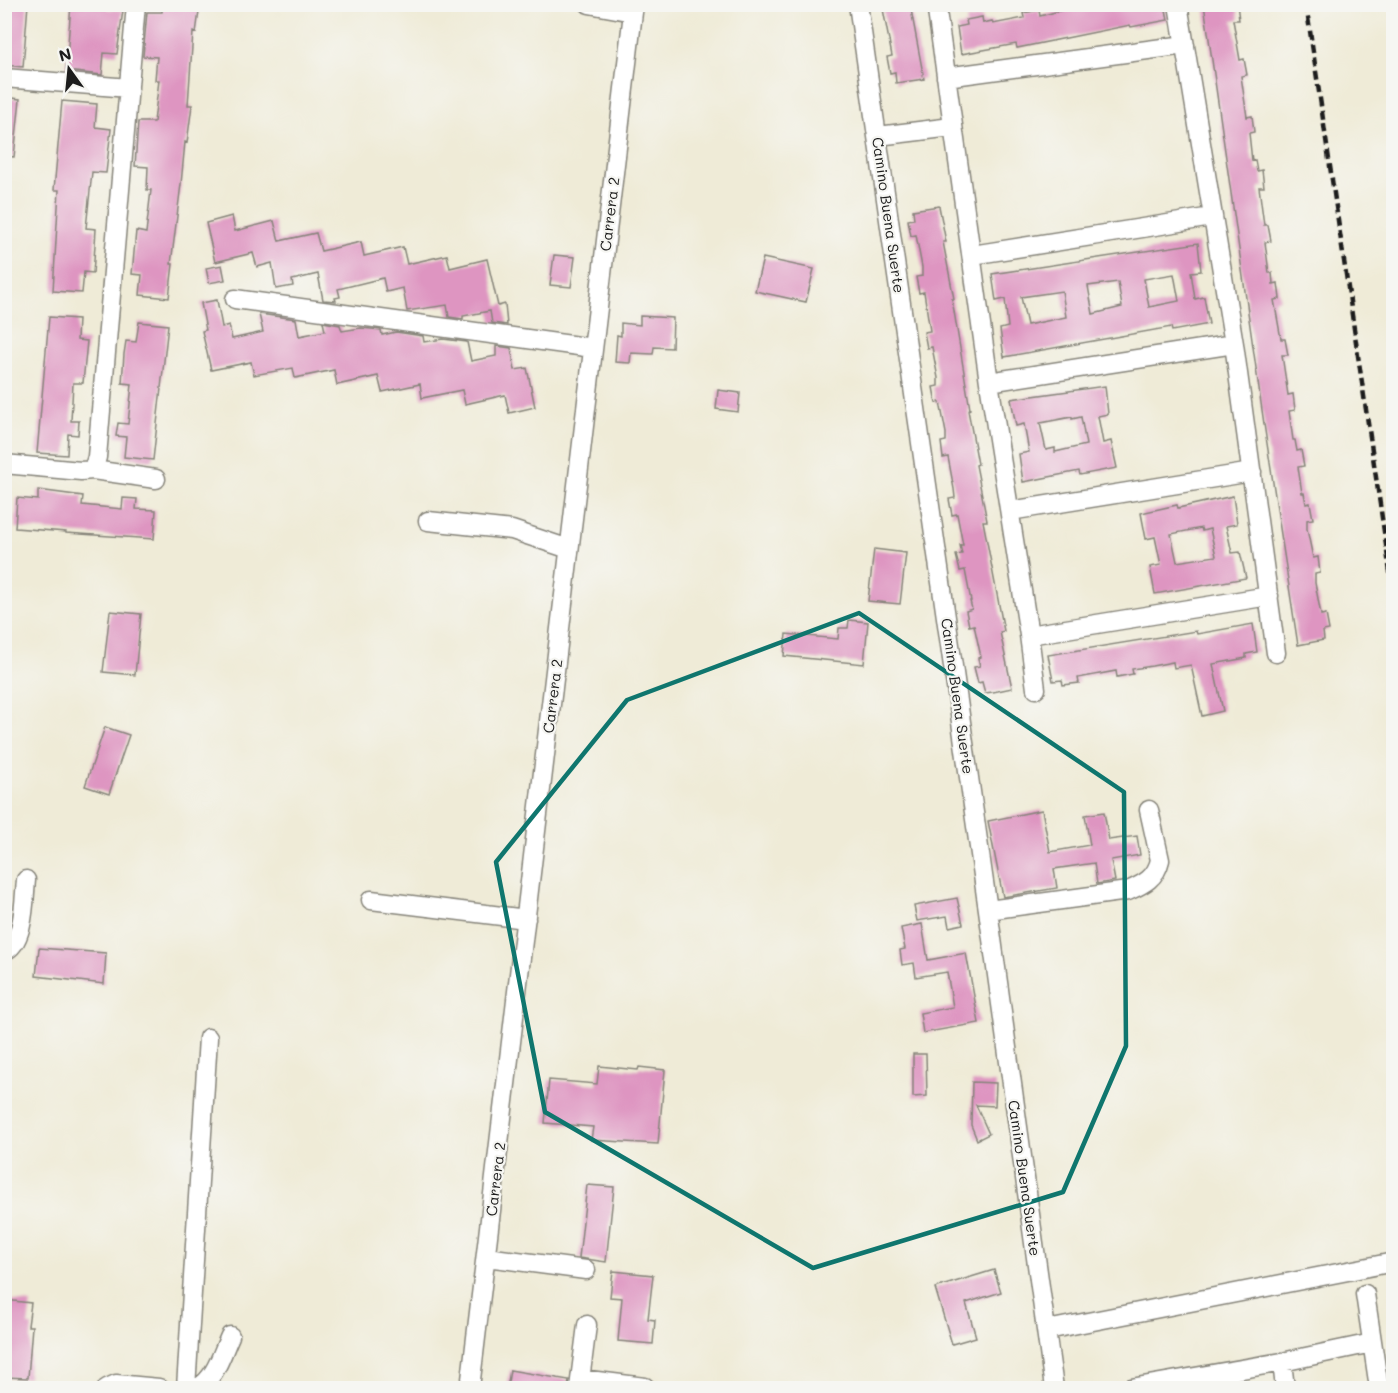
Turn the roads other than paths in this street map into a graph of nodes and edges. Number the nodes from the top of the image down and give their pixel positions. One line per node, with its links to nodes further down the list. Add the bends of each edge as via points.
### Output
1 (136, 4): 10 (street)
2 (589, 4): 6 (street)
3 (858, 4): 12 (street, Camino Buena Suerte)
4 (936, 4): 8 (street)
5 (1178, 4): 7 (street)
6 (634, 8): 17 (street, Carrera 2)
7 (1185, 45): 8 (street); 13 (street)
8 (946, 77): 11 (street)
9 (4, 78): 10 (street)
10 (129, 88): 20 (street)
11 (952, 127): 12 (street); 14 (street)
12 (878, 136): 33 (street, Camino Buena Suerte)
13 (1212, 217): 14 (street); 16 (street)
14 (972, 255): 18 (street)
15 (235, 300): 17 (street)
16 (1234, 344): 18 (street); 21 (street)
17 (593, 348): 25 (street, Carrera 2)
18 (989, 382): 23 (street)
19 (4, 464): 20 (street)
20 (93, 470): 22 (street)
21 (1252, 472): 23 (street); 26 (street)
22 (156, 479)
23 (1010, 511): 27 (street)
24 (428, 521): 25 (street, via 512,530)
25 (569, 549): 34 (street, Carrera 2)
26 (1269, 596): 27 (street); 28 (street)
27 (1029, 634): 29 (street)
28 (1276, 653)
29 (1036, 689)
30 (1149, 810): 33 (street, via 1160,860 1149,881 1128,891)
31 (26, 880): 35 (street, via 20,934)
32 (371, 900): 34 (street)
33 (988, 910): 42 (street, Camino Buena Suerte)
34 (526, 919): 37 (street, Carrera 2)
35 (4, 951)
36 (208, 1038): 51 (street)
37 (486, 1257): 39 (street); 53 (street, Carrera 2)
38 (1394, 1262): 42 (street)
39 (586, 1270)
40 (1365, 1294): 44 (street)
41 (586, 1325): 47 (street)
42 (1047, 1330): 54 (street, Camino Buena Suerte)
43 (230, 1336): 52 (street, via 210,1378)
44 (1372, 1343): 45 (street); 58 (street)
45 (1282, 1362): 46 (street); 57 (street)
46 (1169, 1382): 55 (street); 56 (street)
47 (580, 1384): 48 (street)
48 (645, 1387)
49 (159, 1388): 50 (street, via 116,1384)
50 (107, 1389)
51 (186, 1389)
52 (197, 1389)
53 (470, 1389)
54 (1054, 1389)
55 (1131, 1389)
56 (1187, 1389)
57 (1285, 1389)
58 (1379, 1389)

